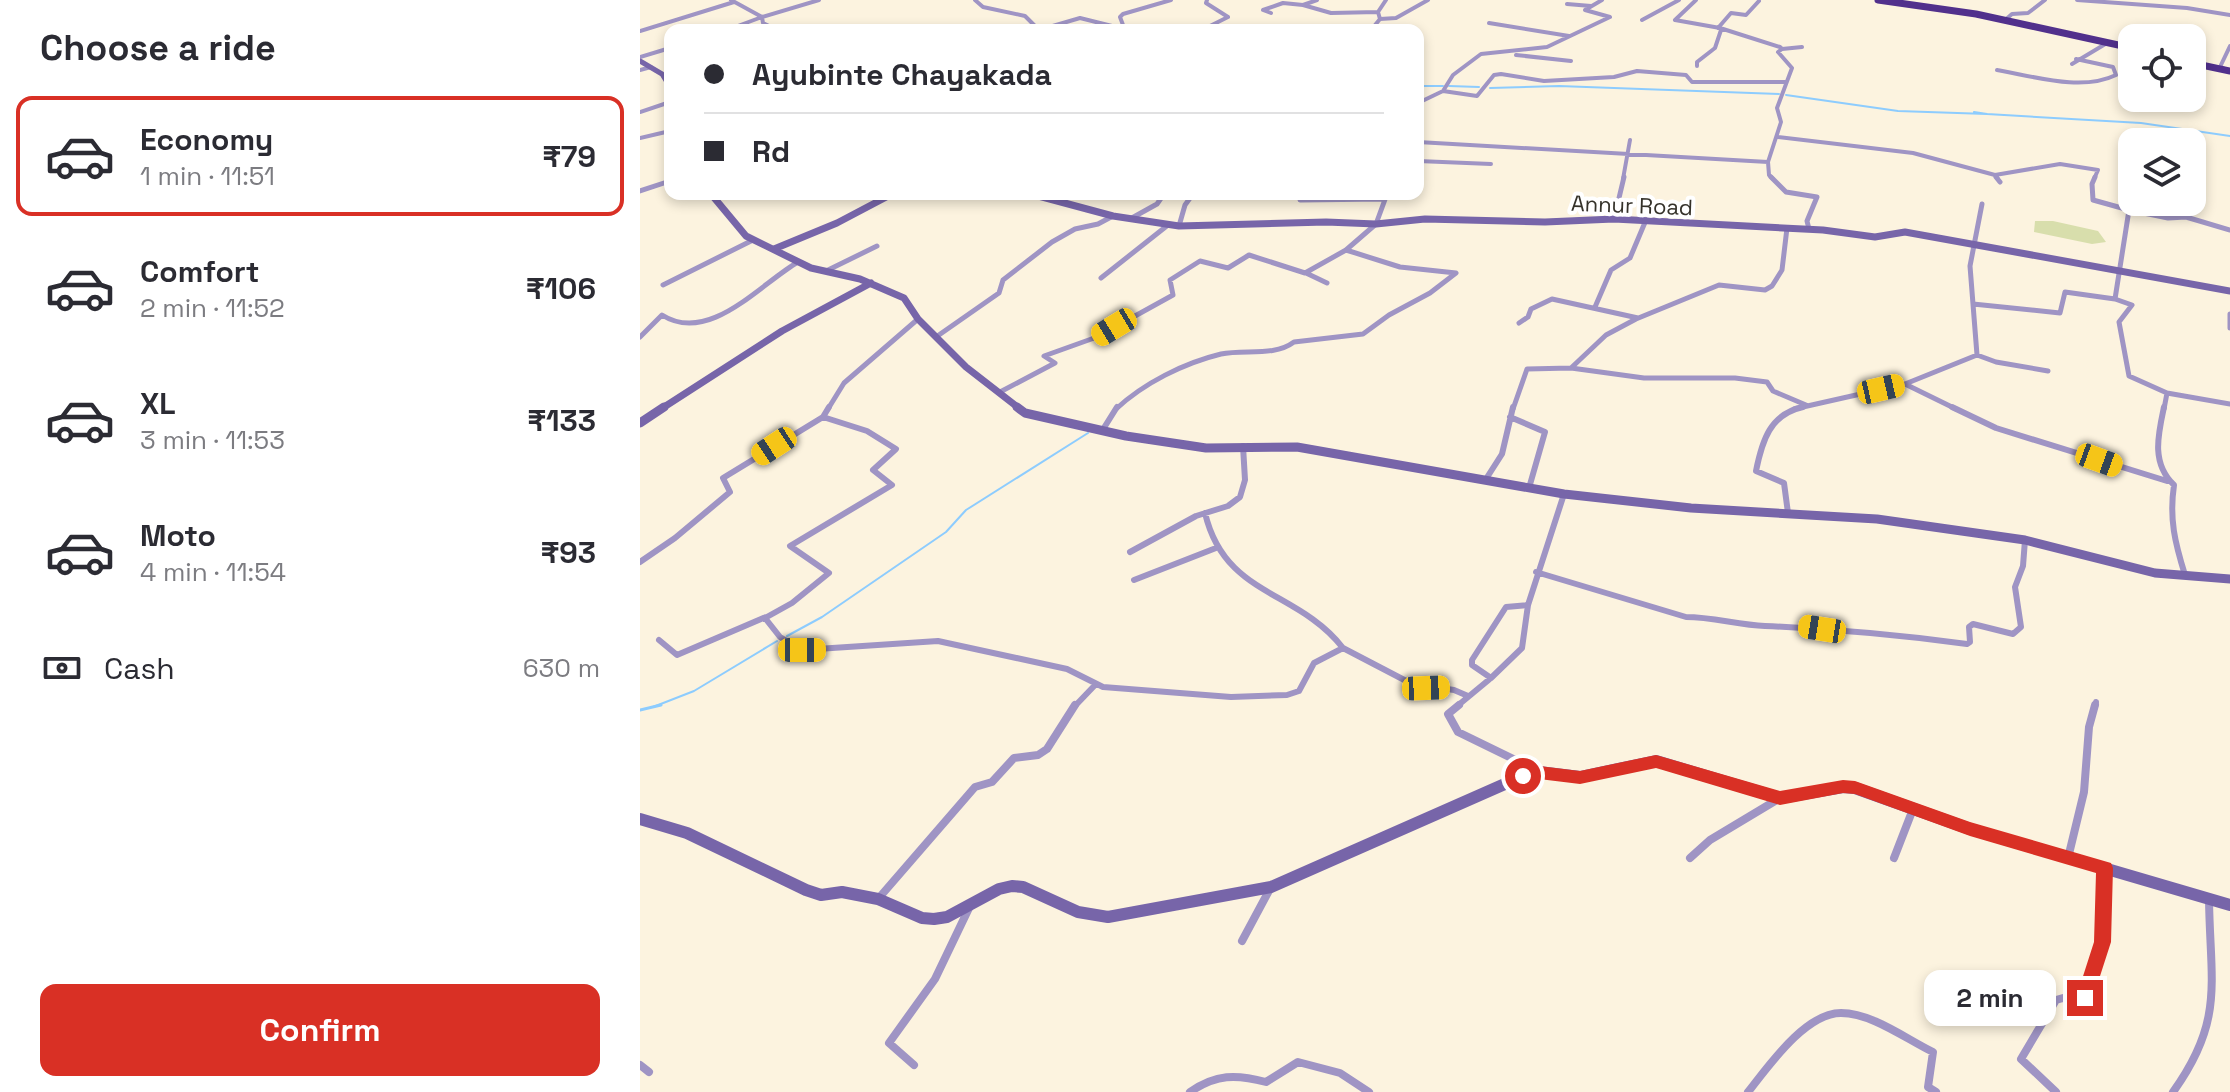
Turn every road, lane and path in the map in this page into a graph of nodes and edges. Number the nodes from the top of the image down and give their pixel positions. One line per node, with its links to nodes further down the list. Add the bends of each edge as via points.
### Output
1 (819, 0): 24 (street)
2 (975, 0): 33 (street, via 983,7 1025,16)
3 (1171, 0): 25 (street)
4 (1207, 0): 36 (street, via 1228,17)
5 (1317, 0): 18 (street)
6 (1386, 0): 21 (street)
7 (1428, 0): 26 (street, via 1396,18)
8 (1602, 0): 19 (street)
9 (1679, 0): 27 (street)
10 (1696, 0): 38 (street, via 1675,20)
11 (1878, 0): 20 (highway)
12 (1938, 0): 20 (street)
13 (2045, 0): 28 (street)
14 (2077, 0): 23 (street)
15 (732, 1): 24 (street); 39 (street)
16 (1759, 1): 38 (street, via 1746,15 1731,13)
17 (1567, 4): 19 (street)
18 (1303, 5): 21 (street, via 1335,15 1356,9); 22 (street, via 1283,3 1263,10)
19 (1591, 6): 40 (street, via 1585,10 1610,17)
20 (1929, 7): 28 (highway)
21 (1378, 12): 26 (street)
22 (1271, 13)
23 (2230, 15)
24 (762, 17): 31 (street); 32 (street)
25 (1121, 19): 29 (street); 35 (street)
26 (1380, 19): 37 (street)
27 (1642, 20)
28 (2004, 21): 41 (highway)
29 (1108, 23): 34 (street, via 1080,18)
30 (1489, 23): 40 (street)
31 (743, 24)
32 (765, 24)
33 (1033, 24)
34 (1060, 24)
35 (1120, 24)
36 (1214, 24)
37 (1376, 24)
38 (1720, 29): 45 (street); 52 (street, via 1717,49)
39 (640, 31)
40 (1569, 36): 47 (street, via 1547,47)
41 (2107, 43): 42 (highway); 49 (street)
42 (2118, 45)
43 (2230, 46): 57 (street, via 2220,67)
44 (1802, 47): 45 (street)
45 (1782, 49): 59 (street, via 1778,52 1792,68)
46 (664, 50): 48 (street)
47 (1508, 53): 50 (street); 60 (street, via 1478,56 1453,75)
48 (640, 59): 54 (main road)
49 (2076, 59): 51 (street); 56 (street, via 2113,67 2116,75 2091,82)
50 (1571, 61)
51 (2072, 64)
52 (1697, 66)
53 (2206, 66): 57 (highway)
54 (651, 67): 55 (street); 58 (main road)
55 (640, 70)
56 (1997, 70)
57 (2230, 70)
58 (664, 77)
59 (1786, 82): 60 (street, via 1692,82 1686,75 1637,71 1544,81 1501,74 1477,96); 65 (street, via 1777,108)
60 (1443, 91): 61 (street)
61 (1424, 100)
62 (664, 104): 63 (street)
63 (640, 112)
64 (664, 132): 66 (street)
65 (1778, 137): 71 (street); 73 (street, via 1913,153)
66 (640, 138)
67 (1630, 140): 69 (street)
68 (1424, 142): 69 (street)
69 (1627, 152): 71 (street); 89 (street)
70 (1424, 161): 72 (street)
71 (1768, 162): 95 (street, via 1769,175 1782,189 1817,197)
72 (1491, 164)
73 (1995, 175): 74 (street); 84 (street, via 2045,165 2087,166 2098,170 2093,200)
74 (2000, 182)
75 (664, 183): 76 (street)
76 (640, 191)
77 (716, 200): 97 (main road)
78 (880, 200): 100 (main road)
79 (1053, 200): 85 (main road, Annur Road)
80 (1160, 200): 88 (street)
81 (1189, 200): 93 (street)
82 (1384, 200): 91 (street)
83 (1982, 204): 98 (street)
84 (2118, 207)
85 (1113, 216): 88 (main road, Annur Road); 120 (street, via 1052,242 1003,280 999,293)
86 (2128, 216): 104 (street)
87 (2158, 216): 96 (street, via 2186,217)
88 (1130, 219): 92 (main road, Annur Road)
89 (1614, 219): 90 (main road, Annur Road); 91 (main road, Annur Road)
90 (1646, 220): 94 (main road, Annur Road); 113 (street, via 1630,258 1611,270)
91 (1376, 224): 93 (main road, Annur Road); 101 (street)
92 (1168, 225): 93 (main road, Annur Road); 106 (street)
93 (1179, 226)
94 (1787, 228): 95 (main road, Annur Road); 115 (street, via 1782,270 1772,286 1765,290 1719,285)
95 (1809, 229): 98 (main road, Annur Road, via 1875,237 1905,232)
96 (2230, 230)
97 (753, 240): 100 (main road); 109 (street)
98 (1975, 244): 104 (main road, Annur Road); 112 (street, via 1970,266)
99 (877, 246): 103 (street)
100 (774, 249): 102 (main road)
101 (1346, 250): 105 (street); 132 (street, via 1400,267 1456,273 1363,334 1222,354 1165,375 1117,407)
102 (798, 262): 103 (main road); 119 (street, via 711,320 674,323 662,315)
103 (826, 271): 107 (main road)
104 (2120, 271): 110 (main road, Annur Road); 111 (street)
105 (1306, 273): 108 (street); 125 (street, via 1249,255 1233,268 1200,261 1170,280 1173,295 1098,337 1052,351 1044,356 1055,363)
106 (1101, 278)
107 (871, 283): 116 (main road, via 904,298); 131 (main road, via 783,328)
108 (1327, 283)
109 (663, 285)
110 (2230, 291)
111 (2115, 299): 112 (street, via 2065,292 2060,313); 126 (street, via 2132,305 2119,322 2129,376)
112 (1973, 304): 121 (street)
113 (1595, 307): 115 (street); 117 (street, via 1552,299 1531,309)
114 (2230, 314): 118 (street)
115 (1638, 318): 122 (street, via 1606,335)
116 (918, 319): 120 (main road); 129 (street, via 844,383)
117 (1519, 323)
118 (2230, 328)
119 (640, 337)
120 (936, 337): 125 (main road)
121 (1977, 355): 123 (street); 124 (street)
122 (1571, 368): 128 (street, via 1644,378 1767,382); 130 (street, via 1527,369)
123 (2048, 371)
124 (1905, 384): 128 (street); 135 (street, via 1996,428)
125 (1000, 392): 132 (main road, via 1025,413)
126 (2167, 393): 127 (street); 135 (street, via 2156,456)
127 (2230, 404)
128 (1807, 406): 139 (street, via 1789,410 1762,439 1756,471 1784,483)
129 (823, 417): 143 (street, via 723,478 730,492); 149 (street, via 867,431 896,449 873,470 892,485 790,546 829,573)
130 (1510, 417): 134 (street, via 1499,467); 136 (street, via 1545,432)
131 (640, 423)
132 (1102, 431): 133 (main road, via 1206,448)
133 (1243, 446): 134 (main road, via 1297,447); 138 (street, via 1240,497)
134 (1486, 479): 136 (main road)
135 (2167, 481): 145 (street, via 2174,485 2172,535)
136 (1529, 488): 137 (main road)
137 (1564, 494): 139 (main road); 144 (street)
138 (1205, 513): 141 (street); 142 (street)
139 (1788, 513): 140 (main road, via 1877,519)
140 (2025, 540): 144 (street, via 2015,587 2021,627 2013,634 1973,624 1967,644 1686,617); 145 (main road, via 2155,573)
141 (1216, 548): 147 (street); 151 (street, via 1268,595 1329,630)
142 (1130, 552)
143 (640, 562)
144 (1536, 572): 148 (street)
145 (2185, 575): 146 (main road)
146 (2230, 579)
147 (1134, 580)
148 (1528, 605): 152 (street, via 1527,642); 152 (street, via 1506,607 1472,660)
149 (766, 617): 150 (street, via 677,655); 153 (street, via 780,637 802,650 938,641 1067,669)
150 (659, 640)
151 (1343, 648): 153 (street, via 1314,663 1299,691 1291,695 1198,696); 154 (street, via 1412,684 1455,687)
152 (1491, 678): 154 (street)
153 (1096, 684): 165 (street, via 1079,699 1047,749 1014,758 992,782 975,787)
154 (1468, 696): 156 (street, via 1448,714 1458,732)
155 (2096, 702): 162 (street, via 2084,792)
156 (1539, 772): 157 (main road, via 1580,777 1656,761); 164 (main road)
157 (1780, 798): 158 (main road, via 1843,787); 160 (street, via 1726,828)
158 (1913, 809): 161 (street); 162 (main road)
159 (640, 819): 165 (main road, via 687,833 821,895 842,892)
160 (1690, 858)
161 (1894, 858)
162 (2068, 858): 163 (main road)
163 (2105, 868): 166 (main road); 177 (street, via 2103,942 2085,998 2078,1003 2056,1000 2021,1059)
164 (1271, 887): 168 (main road, via 1108,917 1078,912 1012,886); 169 (street)
165 (878, 899): 168 (main road, via 934,919)
166 (2209, 899): 167 (main road); 170 (street)
167 (2230, 905)
168 (970, 906): 172 (street, via 935,979 889,1043)
169 (1242, 941)
170 (2222, 987)
171 (2203, 1064): 178 (street)
172 (914, 1065)
173 (1190, 1092): 174 (street, via 1224,1074 1266,1082 1298,1062 1340,1073)
174 (1369, 1092)
175 (1748, 1092): 176 (street, via 1782,1049 1817,1022 1840,1013 1933,1052 1928,1087)
176 (1936, 1092)
177 (2056, 1092)
178 (2173, 1092)

